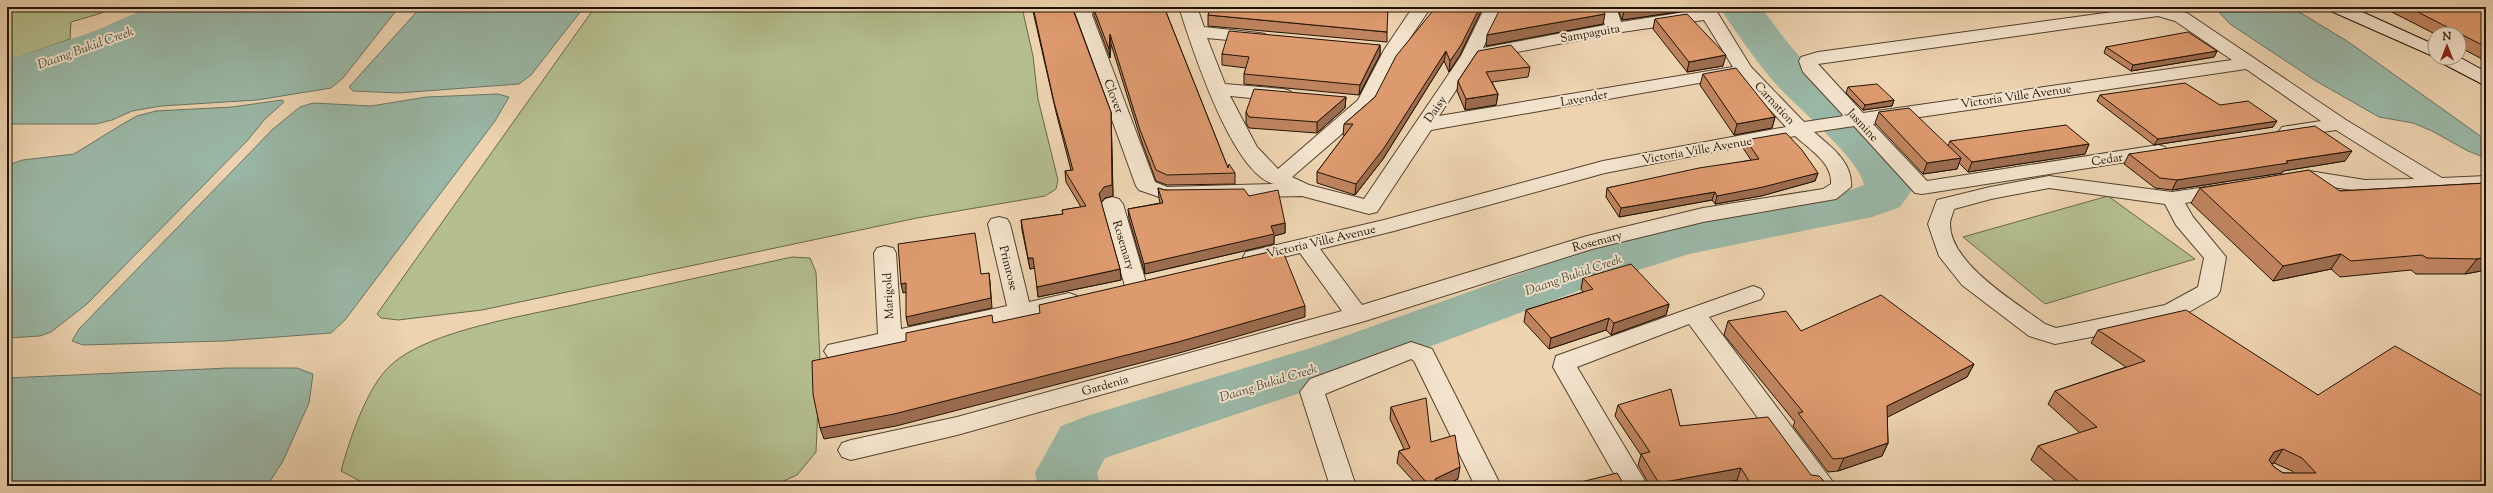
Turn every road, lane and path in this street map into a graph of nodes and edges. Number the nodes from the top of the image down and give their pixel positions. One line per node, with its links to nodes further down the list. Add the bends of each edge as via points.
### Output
1 (1085, 7): 34 (street, Clover, via 1083,15 1146,186 1165,192)
2 (1188, 7): 9 (street)
3 (1422, 7): 20 (street, via 1385,49)
4 (1494, 7): 12 (street, Daisy)
5 (1607, 7): 8 (street)
6 (2337, 7): 11 (street)
7 (1707, 10): 8 (street, Sampaguita); 15 (street, Carnation)
8 (1615, 28): 12 (street, Sampaguita)
9 (1196, 32): 10 (street); 17 (street)
10 (1275, 39)
11 (2427, 48)
12 (1470, 56): 23 (street, Daisy)
13 (2251, 63): 21 (street, Victoria Ville Avenue); 21 (street, Jasmine, via 2181,17 2158,11 1808,61 1810,68); 22 (street)
14 (2461, 66): 16 (street)
15 (1744, 70): 23 (street, Lavender); 24 (street, Carnation)
16 (2486, 80)
17 (1218, 89): 18 (street); 27 (street, via 1241,136 1261,165)
18 (1304, 97)
19 (1343, 101): 20 (street)
20 (1366, 103): 27 (street)
21 (1852, 119): 24 (street, Victoria Ville Avenue); 33 (street, Jasmine)
22 (2339, 124): 25 (street); 30 (street)
23 (1424, 125): 37 (street, Daisy)
24 (1804, 128): 32 (street, Carnation, via 1832,159 1842,175); 39 (street, Victoria Ville Avenue, via 1603,167)
25 (2268, 134)
26 (2174, 149): 33 (street, Cedar)
27 (1278, 179): 34 (street)
28 (2271, 182): 30 (street, via 2301,176 2323,177 2370,187)
29 (2486, 182): 30 (street)
30 (2438, 185)
31 (2248, 186): 35 (street)
32 (1841, 187): 50 (street, Rosemary, via 1829,194 1703,215 1587,243)
33 (1922, 188)
34 (1302, 190): 37 (street)
35 (2172, 199): 35 (street, via 2049,182 1990,192 1945,205 1939,224 1947,251 1970,280 2037,330 2055,336 2172,311 2209,291 2215,257 2184,220)
36 (1112, 204): 44 (street, Rosemary)
37 (1370, 207): 39 (street, Victoria Ville Avenue)
38 (999, 224): 48 (street, Primrose)
39 (1386, 226): 40 (street, Victoria Ville Avenue)
40 (1305, 244): 42 (street, Victoria Ville Avenue); 50 (street)
41 (885, 253): 51 (street, Marigold)
42 (1236, 261)
43 (1159, 280): 44 (street)
44 (1136, 286): 45 (street)
45 (1113, 291)
46 (1753, 294): 49 (street)
47 (1090, 296): 48 (street)
48 (1020, 312): 51 (street)
49 (1694, 314): 56 (street, via 1566,362 1565,367); 57 (street)
50 (1357, 315): 53 (street, Gardenia, via 957,426)
51 (890, 339): 52 (street)
52 (836, 351)
53 (852, 450)
54 (1343, 486): 55 (street, via 1312,392 1319,385 1412,350 1423,355)
55 (1488, 486)
56 (1635, 486)
57 (1823, 486)

